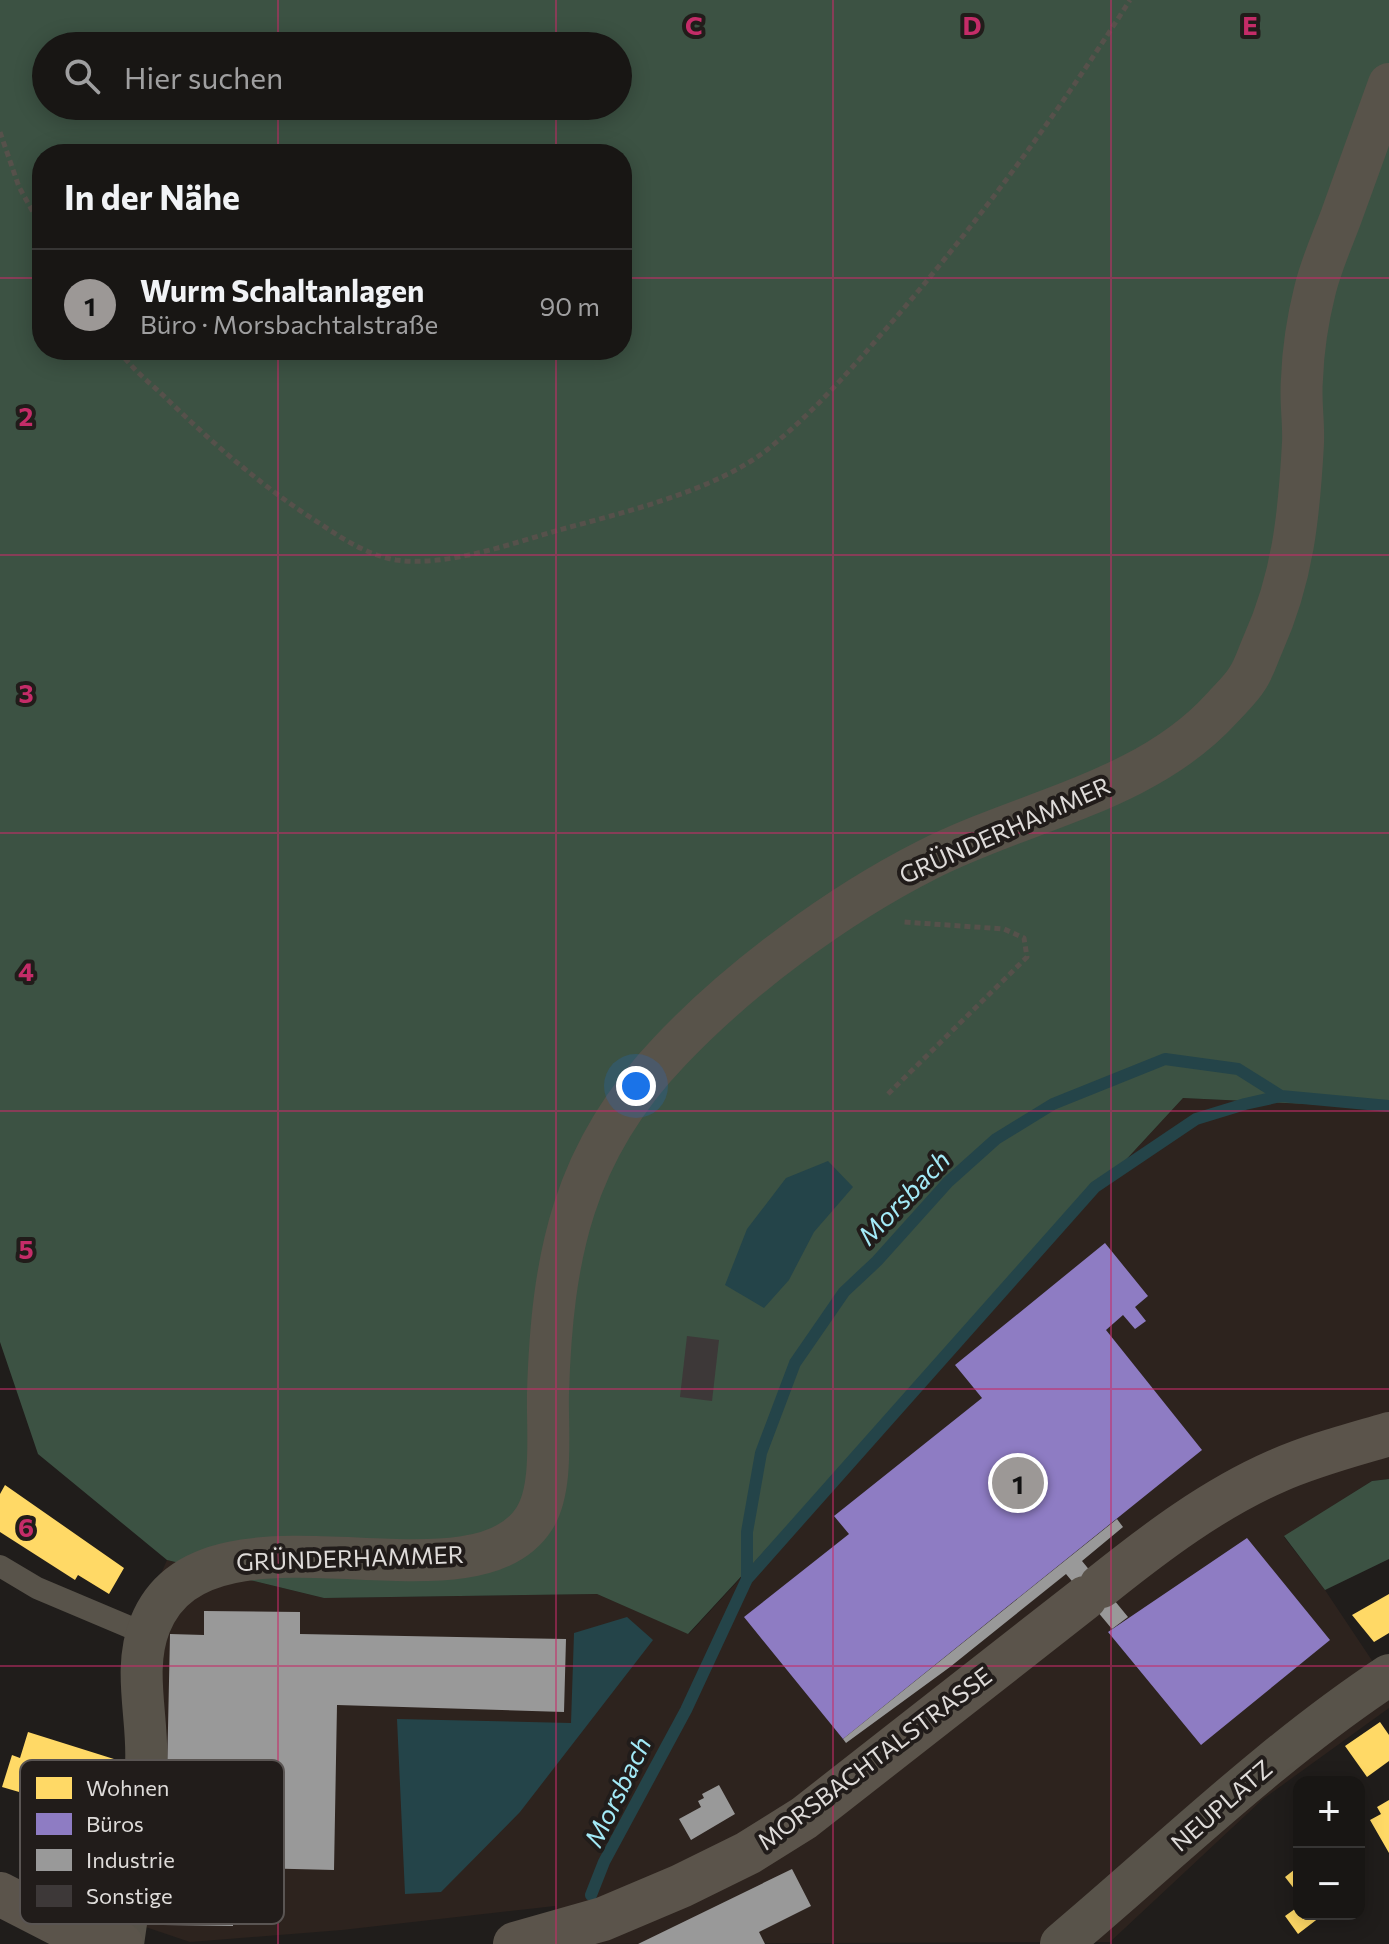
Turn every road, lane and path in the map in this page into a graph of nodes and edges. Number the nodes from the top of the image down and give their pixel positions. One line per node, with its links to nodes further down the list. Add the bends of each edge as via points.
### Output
1 (1130, 0): 5 (path, via 985,210 852,368 766,450 736,470 668,498 489,550 395,560 357,548 234,463)
2 (1389, 84): 6 (street, GRÜNDERHAMMER, via 1315,287 1301,381 1303,437 1294,553 1276,615 1247,680 1205,727 1147,769 928,860)
3 (0, 132): 4 (path)
4 (32, 210)
5 (126, 360)
6 (832, 917): 7 (path, via 1004,929 1024,938 1027,957); 10 (street, GRÜNDERHAMMER, via 748,978 669,1052 599,1146 567,1226 554,1296 546,1488 534,1520 503,1549 452,1558 281,1557 224,1563 174,1587 158,1606)
7 (888, 1094)
8 (1389, 1434): 18 (main road, MORSBACHTALSTRASSE, via 1301,1462 1231,1494 1154,1544 816,1808 748,1853 603,1919)
9 (0, 1566): 10 (lane, via 37,1588)
10 (146, 1634): 12 (street, GRÜNDERHAMMER, via 140,1664)
11 (1389, 1675): 19 (street, NEUPLATZ, via 1335,1711)
12 (146, 1760)
13 (0, 1894): 14 (main road)
14 (20, 1904)
15 (58, 1924): 17 (main road)
16 (125, 1924): 17 (street, GRÜNDERHAMMER)
17 (122, 1944)
18 (515, 1944)
19 (1061, 1944)

